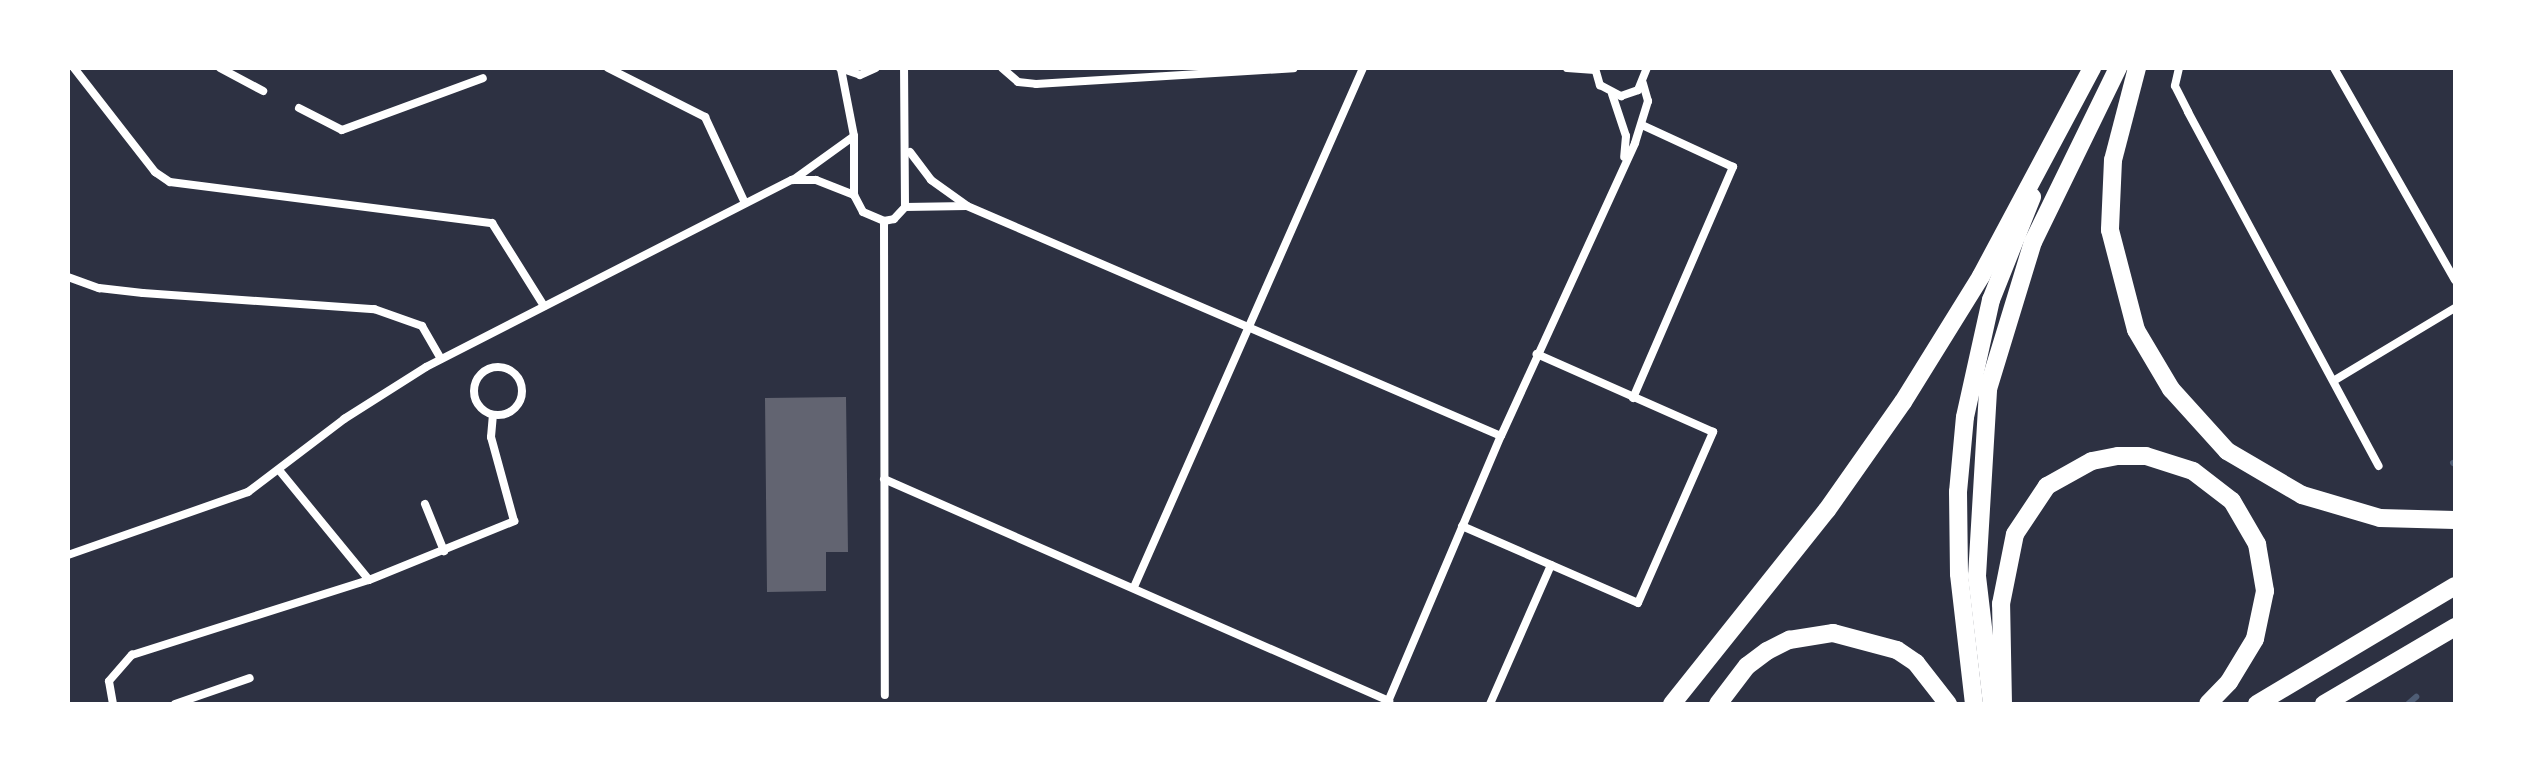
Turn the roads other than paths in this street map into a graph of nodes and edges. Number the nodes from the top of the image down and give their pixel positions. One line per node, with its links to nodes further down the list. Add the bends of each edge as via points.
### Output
1 (74, 68): 37 (street, via 155,172 170,182 492,223)
2 (220, 68): 22 (street)
3 (608, 68): 31 (street, via 705,117)
4 (840, 68): 5 (street, via 860,75); 26 (street)
5 (876, 68)
6 (904, 68): 27 (street)
7 (1002, 68): 21 (street, via 1018,82)
8 (1103, 68): 21 (street)
9 (1294, 68): 18 (street)
10 (1363, 68): 39 (street)
11 (1567, 68): 17 (street)
12 (2093, 68): 65 (main road, via 1981,276 1903,402 1827,510); 68 (main road, via 2005,260 1972,379 1961,455 1958,533)
13 (2118, 68): 69 (main road, via 2033,242 1988,389 1977,576)
14 (2137, 68): 50 (main road, via 2113,160 2110,230 2136,330 2171,389 2227,451 2302,495 2380,518)
15 (2179, 68): 42 (street, via 2175,86)
16 (2334, 68): 36 (street)
17 (1595, 69): 23 (street, via 1600,85)
18 (1214, 71): 21 (street)
19 (1647, 73): 23 (street, via 1630,94); 25 (street)
20 (483, 78): 24 (street, via 342,130)
21 (1110, 80)
22 (263, 91)
23 (1612, 94): 28 (street, via 1626,136)
24 (299, 108)
25 (1642, 125): 28 (street); 43 (street, via 1733,167)
26 (854, 136): 29 (street); 30 (street)
27 (909, 151): 32 (street, via 931,180); 33 (street)
28 (1623, 158): 40 (street)
29 (792, 180): 30 (street, via 816,180); 31 (street)
30 (854, 195): 34 (street, via 863,212)
31 (745, 203): 37 (street)
32 (967, 206): 33 (street); 39 (street)
33 (905, 207): 34 (street)
34 (884, 221): 48 (street)
35 (68, 277): 41 (street, via 99,288 143,293 374,309 422,326)
36 (2455, 280)
37 (544, 306): 41 (street)
38 (2455, 308): 42 (street)
39 (1248, 328): 45 (street); 57 (street)
40 (1537, 354): 43 (street); 45 (street)
41 (441, 359): 47 (street, via 344,419)
42 (2335, 380): 46 (street)
43 (1633, 398): 54 (street, via 1713,432 1638,603)
44 (493, 415): 44 (street, via 509,413 520,401 522,384 505,368 483,372 475,385 480,407); 52 (street, via 491,437 514,521)
45 (1501, 436): 51 (street)
46 (2379, 466)
47 (279, 470): 53 (street, via 217,505); 55 (street)
48 (884, 479): 57 (street); 60 (street)
49 (425, 504): 52 (street)
50 (2455, 520)
51 (1462, 526): 54 (street); 61 (street)
52 (444, 551): 55 (street)
53 (68, 555)
54 (1551, 565): 64 (street)
55 (369, 580): 62 (street, via 132,655 109,681)
56 (2455, 586): 72 (main road)
57 (1134, 587): 61 (street)
58 (2455, 627): 73 (main road)
59 (250, 678): 63 (street)
60 (885, 695)
61 (1388, 702)
62 (113, 704)
63 (175, 704)
64 (1490, 704)
65 (1672, 704)
66 (1718, 704): 67 (main road, via 1747,666 1767,651 1789,640 1833,633 1897,650 1925,673)
67 (1948, 704)
68 (1974, 704)
69 (1992, 704)
70 (2003, 704): 71 (main road, via 2001,604 2015,534 2047,486 2067,472 2118,456 2146,456 2193,471 2232,501 2257,544 2265,591 2255,639 2229,682)
71 (2208, 704)
72 (2257, 704)
73 (2324, 704)

